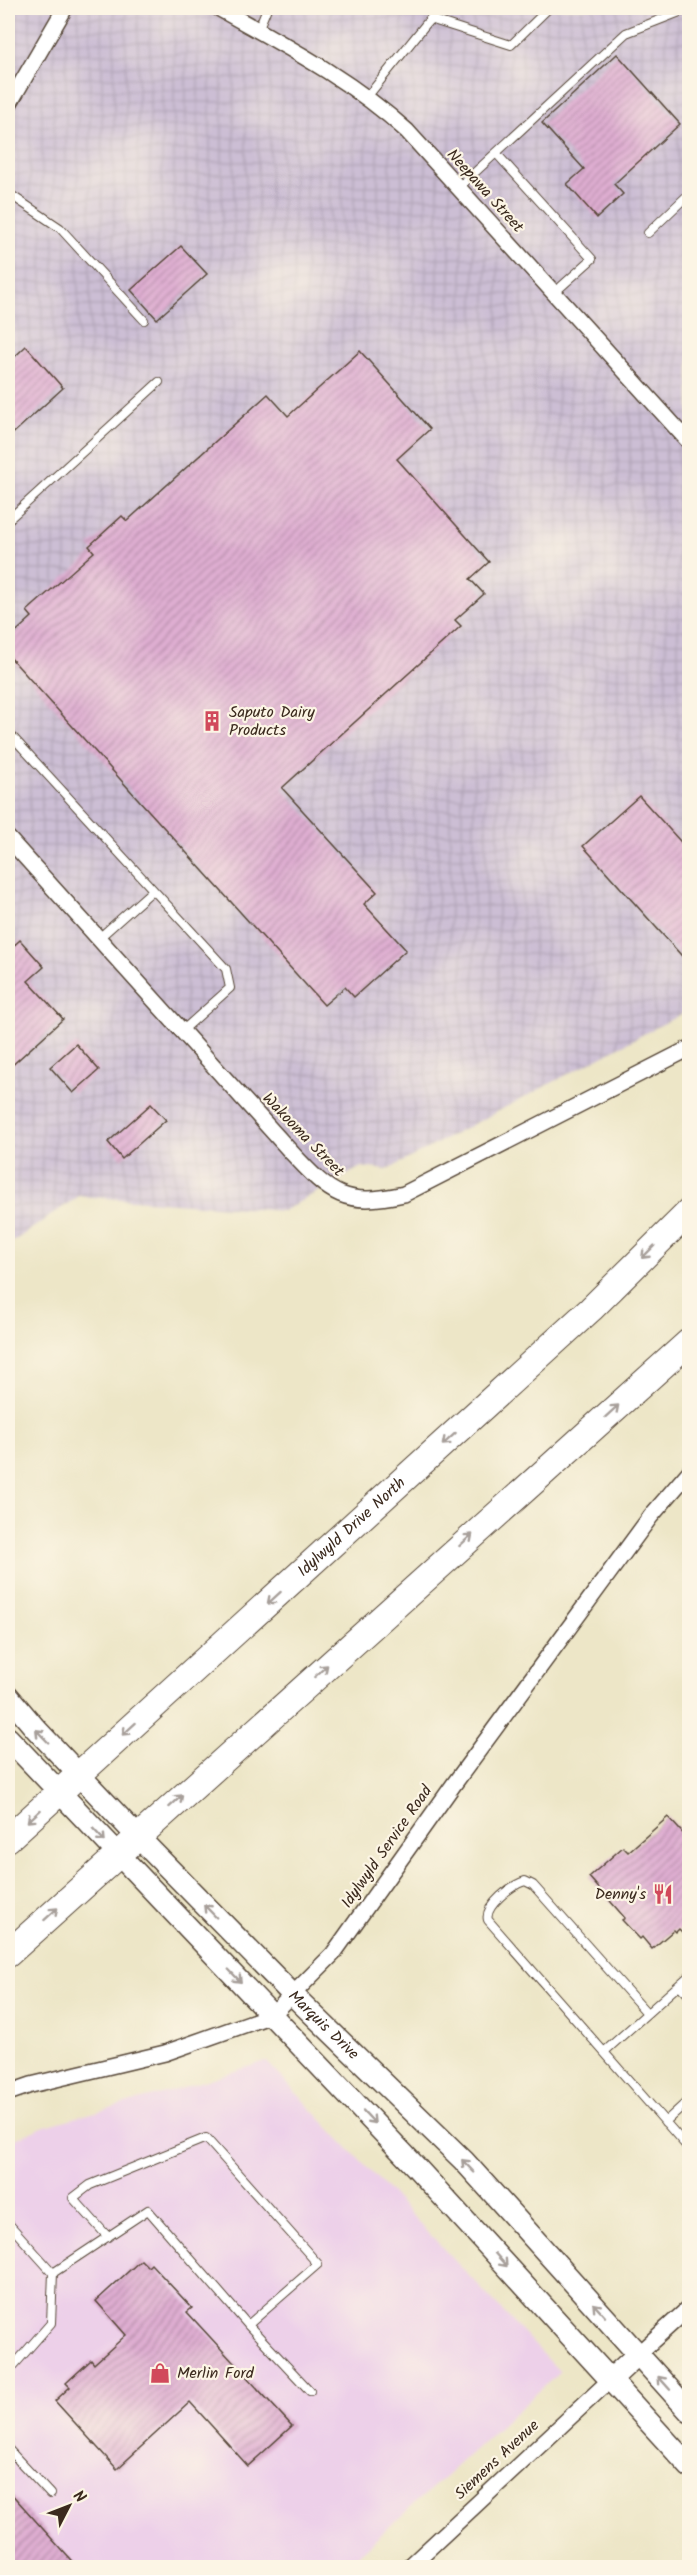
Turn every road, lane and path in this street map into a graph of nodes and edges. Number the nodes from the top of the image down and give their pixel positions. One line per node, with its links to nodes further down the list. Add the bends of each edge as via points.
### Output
1 (65, 8): 10 (street)
2 (218, 8): 8 (street, Neepawa Street)
3 (267, 8): 8 (lane)
4 (440, 8): 7 (lane)
5 (549, 8): 7 (lane, via 511,45)
6 (690, 8): 11 (lane, via 626,33)
7 (430, 19): 9 (lane)
8 (258, 30): 9 (street, Neepawa Street)
9 (367, 97): 12 (street, Neepawa Street, via 406,131)
10 (9, 102)
11 (496, 153): 12 (lane); 16 (lane, via 592,259)
12 (458, 188): 16 (street, Neepawa Street)
13 (8, 193): 17 (lane, via 60,228)
14 (690, 193): 15 (lane)
15 (648, 233)
16 (554, 293): 19 (street, Neepawa Street)
17 (144, 320)
18 (159, 382): 20 (lane)
19 (690, 443)
20 (8, 520)
21 (8, 732): 23 (lane)
22 (8, 838): 24 (street, Wakooma Street)
23 (153, 890): 24 (lane); 25 (lane, via 226,969 230,988)
24 (98, 939): 25 (street, Wakooma Street)
25 (182, 1031): 26 (street, Wakooma Street, via 312,1175 334,1193 359,1200 404,1194)
26 (690, 1048)
27 (690, 1211): 32 (highway, Idylwyld Drive North, one-way to 32, via 583,1317)
28 (690, 1341): 34 (highway, one-way to 28)
29 (690, 1471): 40 (street, Idylwyld Service Road, via 651,1516 333,1954)
30 (8, 1696): 32 (main road, Marquis Drive, one-way to 30)
31 (8, 1738): 33 (main road, Marquis Drive)
32 (79, 1774): 33 (highway, Idylwyld Drive North); 34 (main road, Marquis Drive)
33 (60, 1792): 35 (highway, Idylwyld Drive North, one-way to 35); 36 (main road, Marquis Drive, one-way to 36)
34 (137, 1836): 36 (highway); 40 (main road, Marquis Drive, one-way to 34)
35 (8, 1839)
36 (117, 1854): 37 (highway, one-way to 36); 43 (main road, Marquis Drive, one-way to 43)
37 (8, 1954)
38 (690, 1975): 39 (lane)
39 (679, 1985): 41 (lane); 42 (lane)
40 (294, 1996): 43 (street, Idylwyld Service Road); 54 (main road, Marquis Drive, one-way to 40, via 464,2161)
41 (690, 1996)
42 (647, 2013): 44 (lane); 44 (lane, via 533,1885 518,1883 489,1908 488,1920)
43 (273, 2015): 45 (street, Idylwyld Service Road, via 165,2053); 56 (main road, Marquis Drive, one-way to 56)
44 (604, 2052): 47 (lane)
45 (8, 2093)
46 (690, 2099): 47 (lane)
47 (664, 2122): 48 (lane)
48 (690, 2150)
49 (8, 2223): 51 (lane)
50 (108, 2237): 51 (lane); 53 (lane, via 148,2211); 53 (lane, via 74,2198 90,2185 206,2138 318,2264)
51 (53, 2273): 55 (lane, via 51,2323)
52 (690, 2307): 54 (street)
53 (248, 2325): 57 (lane)
54 (638, 2354): 56 (main road); 58 (main road, Marquis Drive, one-way to 54)
55 (8, 2372)
56 (610, 2380): 60 (main road, Marquis Drive); 62 (street, Siemens Avenue)
57 (310, 2391)
58 (690, 2412)
59 (8, 2449): 61 (lane)
60 (690, 2468)
61 (50, 2494)
62 (408, 2568)

